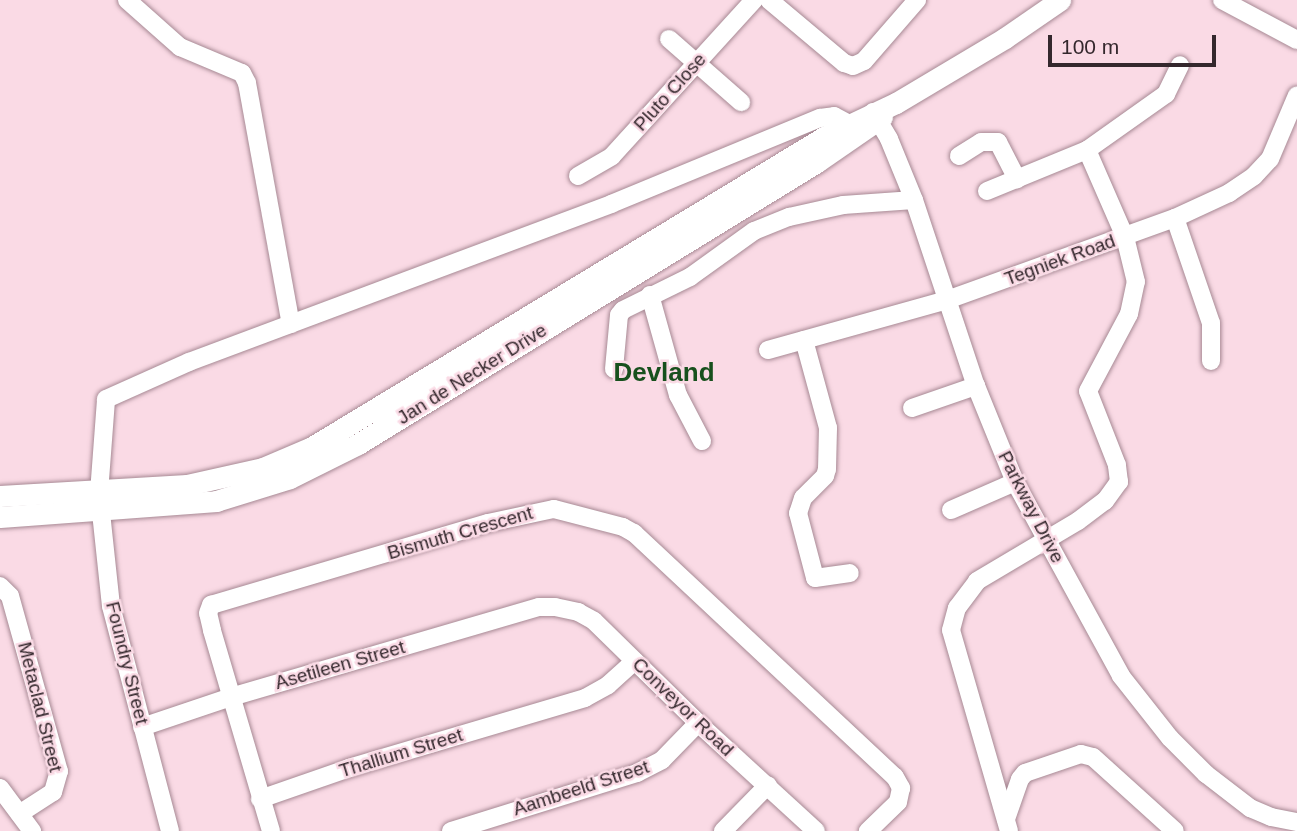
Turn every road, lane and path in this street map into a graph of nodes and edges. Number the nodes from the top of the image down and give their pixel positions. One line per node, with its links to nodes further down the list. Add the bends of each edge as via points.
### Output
1 (127, 0): 25 (street, via 180,47 242,73)
2 (754, 0): 9 (street, Pluto Close)
3 (769, 0): 4 (street, via 844,63 853,65 864,61)
4 (917, 0)
5 (1060, 0): 13 (main road, Jan de Necker Drive)
6 (1223, 0): 8 (street)
7 (669, 39): 9 (street)
8 (1297, 40)
9 (696, 63): 12 (street); 17 (street, Pluto Close, via 612,156)
10 (1180, 65): 15 (street, via 1166,94)
11 (1297, 95): 21 (street, Tegniek Road, via 1270,159 1259,172 1229,193)
12 (741, 102)
13 (876, 117): 14 (main road, Jan de Necker Drive); 20 (street, Parkway Drive); 35 (main road, Jan de Necker Drive, via 817,162 324,462 290,478 216,501)
14 (849, 124): 25 (street, via 834,116 820,118 624,199); 35 (main road, Jan de Necker Drive, via 312,447 238,475)
15 (1087, 150): 18 (street); 22 (street)
16 (959, 156): 18 (street, via 981,142 998,142)
17 (578, 176)
18 (1017, 179): 19 (street)
19 (988, 191)
20 (914, 200): 23 (street, via 844,205 789,217 754,231 690,277); 24 (street, Parkway Drive)
21 (1175, 218): 22 (street, Tegniek Road); 28 (street, via 1211,323)
22 (1125, 237): 24 (street, Tegniek Road); 38 (street, via 1136,292 1088,391 1119,480 1105,501)
23 (650, 295): 29 (street, via 619,316); 32 (street, via 678,395)
24 (947, 300): 26 (street, Tegniek Road); 30 (street, Parkway Drive)
25 (291, 324): 35 (street, Foundry Street, via 106,398)
26 (804, 340): 27 (street, Tegniek Road); 39 (street, via 828,428 827,469 803,498 798,513 815,578)
27 (768, 350)
28 (1211, 361)
29 (614, 369)
30 (976, 386): 31 (street); 33 (street, Parkway Drive)
31 (912, 408)
32 (702, 441)
33 (1015, 482): 36 (street); 38 (street, Parkway Drive)
34 (0, 496): 35 (main road, Jan de Necker Drive)
35 (100, 502): 37 (main road, Jan de Necker Drive); 45 (street, Foundry Street, via 111,606)
36 (951, 510)
37 (0, 517)
38 (1046, 541): 50 (street, Parkway Drive, via 1121,676 1170,738 1250,808); 51 (street, via 977,581 957,608 951,630)
39 (850, 573)
40 (0, 586): 49 (street, Metaclad Street, via 10,596 59,771 53,792)
41 (539, 607): 42 (street, Conveyor Road, via 586,617); 43 (street, Asetileen Street)
42 (635, 661): 44 (street, Conveyor Road); 48 (street, Thallium Street, via 585,698)
43 (231, 697): 45 (street, Asetileen Street); 48 (street); 58 (street, Bismuth Crescent, via 209,616 211,606 488,523 554,509 634,533 895,777 901,788 898,802)
44 (698, 723): 46 (street, Conveyor Road); 55 (street, Aambeeld Street, via 662,761 637,773)
45 (142, 727): 53 (street, Foundry Street)
46 (768, 785): 56 (street); 57 (street, Conveyor Road)
47 (0, 788): 49 (street)
48 (260, 799): 54 (street)
49 (19, 814): 52 (street)
50 (1297, 822)
51 (1008, 825): 59 (street, via 1025,773 1081,754 1099,762)
52 (32, 831)
53 (170, 831)
54 (271, 831)
55 (451, 831)
56 (723, 831)
57 (816, 831)
58 (868, 831)
59 (1175, 831)

